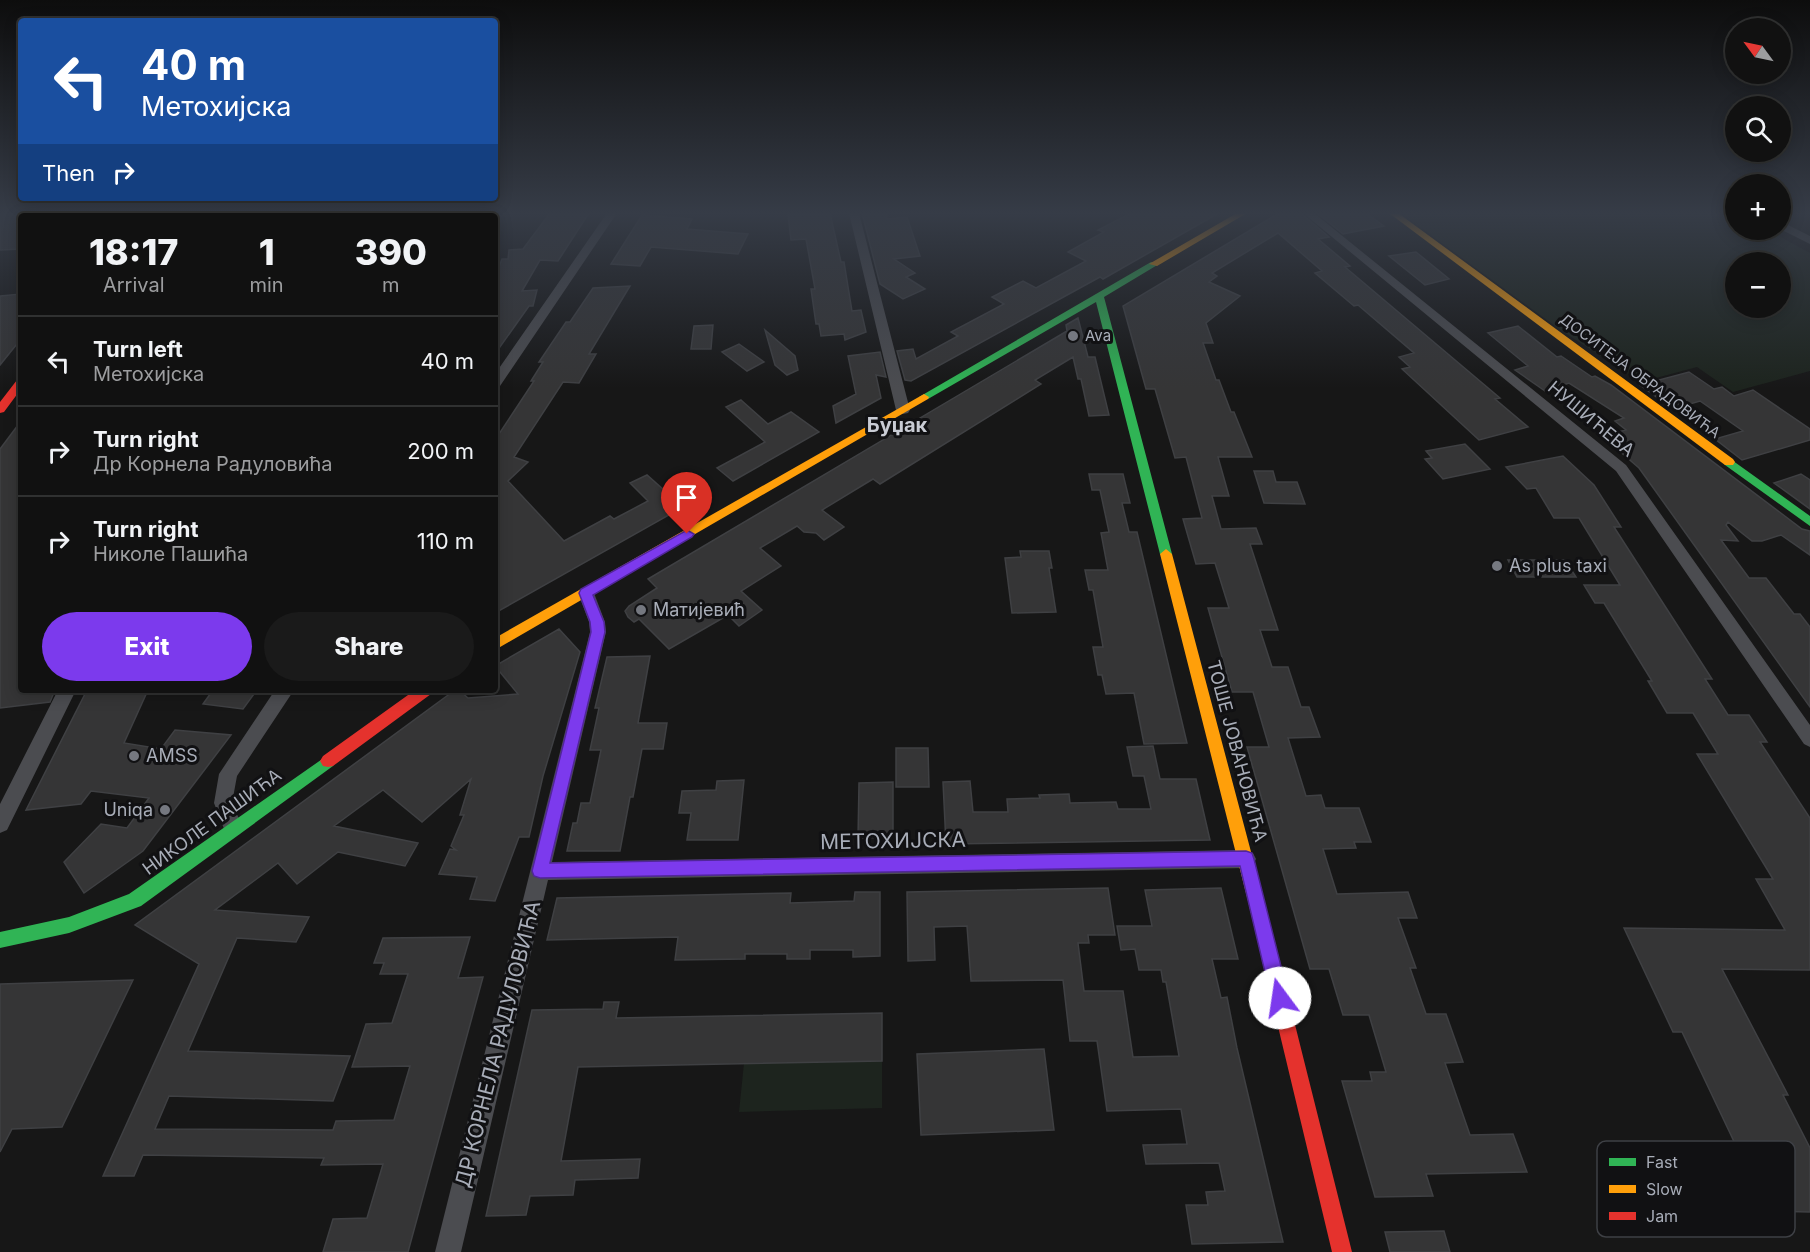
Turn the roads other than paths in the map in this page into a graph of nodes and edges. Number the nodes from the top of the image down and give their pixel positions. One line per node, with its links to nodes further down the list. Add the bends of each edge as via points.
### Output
1 (572, 271): 7 (street)
2 (869, 271): 10 (street)
3 (1142, 271): 6 (street)
4 (1380, 271): 17 (street, НУШИЋЕВА, via 1621,468)
5 (1472, 271): 11 (street, ДОСИТЕЈА ОБРАДОВИЋА)
6 (1099, 296): 10 (street); 20 (street, ТОШЕ ЈОВАНОВИЋА)
7 (498, 379)
8 (18, 386): 9 (street)
9 (0, 410)
10 (903, 410): 12 (street)
11 (1810, 522)
12 (586, 593): 13 (street); 21 (street, ДР КОРНЕЛА РАДУЛОВИЋА, via 598,632)
13 (498, 643)
14 (66, 693): 18 (street)
15 (283, 693): 19 (street, via 228,774 224,803)
16 (422, 693): 19 (street, НИКОЛЕ ПАШИЋА)
17 (1810, 739)
18 (0, 824)
19 (233, 828): 22 (street, НИКОЛЕ ПАШИЋА, via 135,900 84,922)
20 (1246, 859): 21 (street, МЕТОХИЈСКА); 24 (street, ТОШЕ ЈОВАНОВИЋА)
21 (540, 871): 23 (street, ДР КОРНЕЛА РАДУЛОВИЋА)
22 (0, 940)
23 (448, 1252)
24 (1342, 1252)

